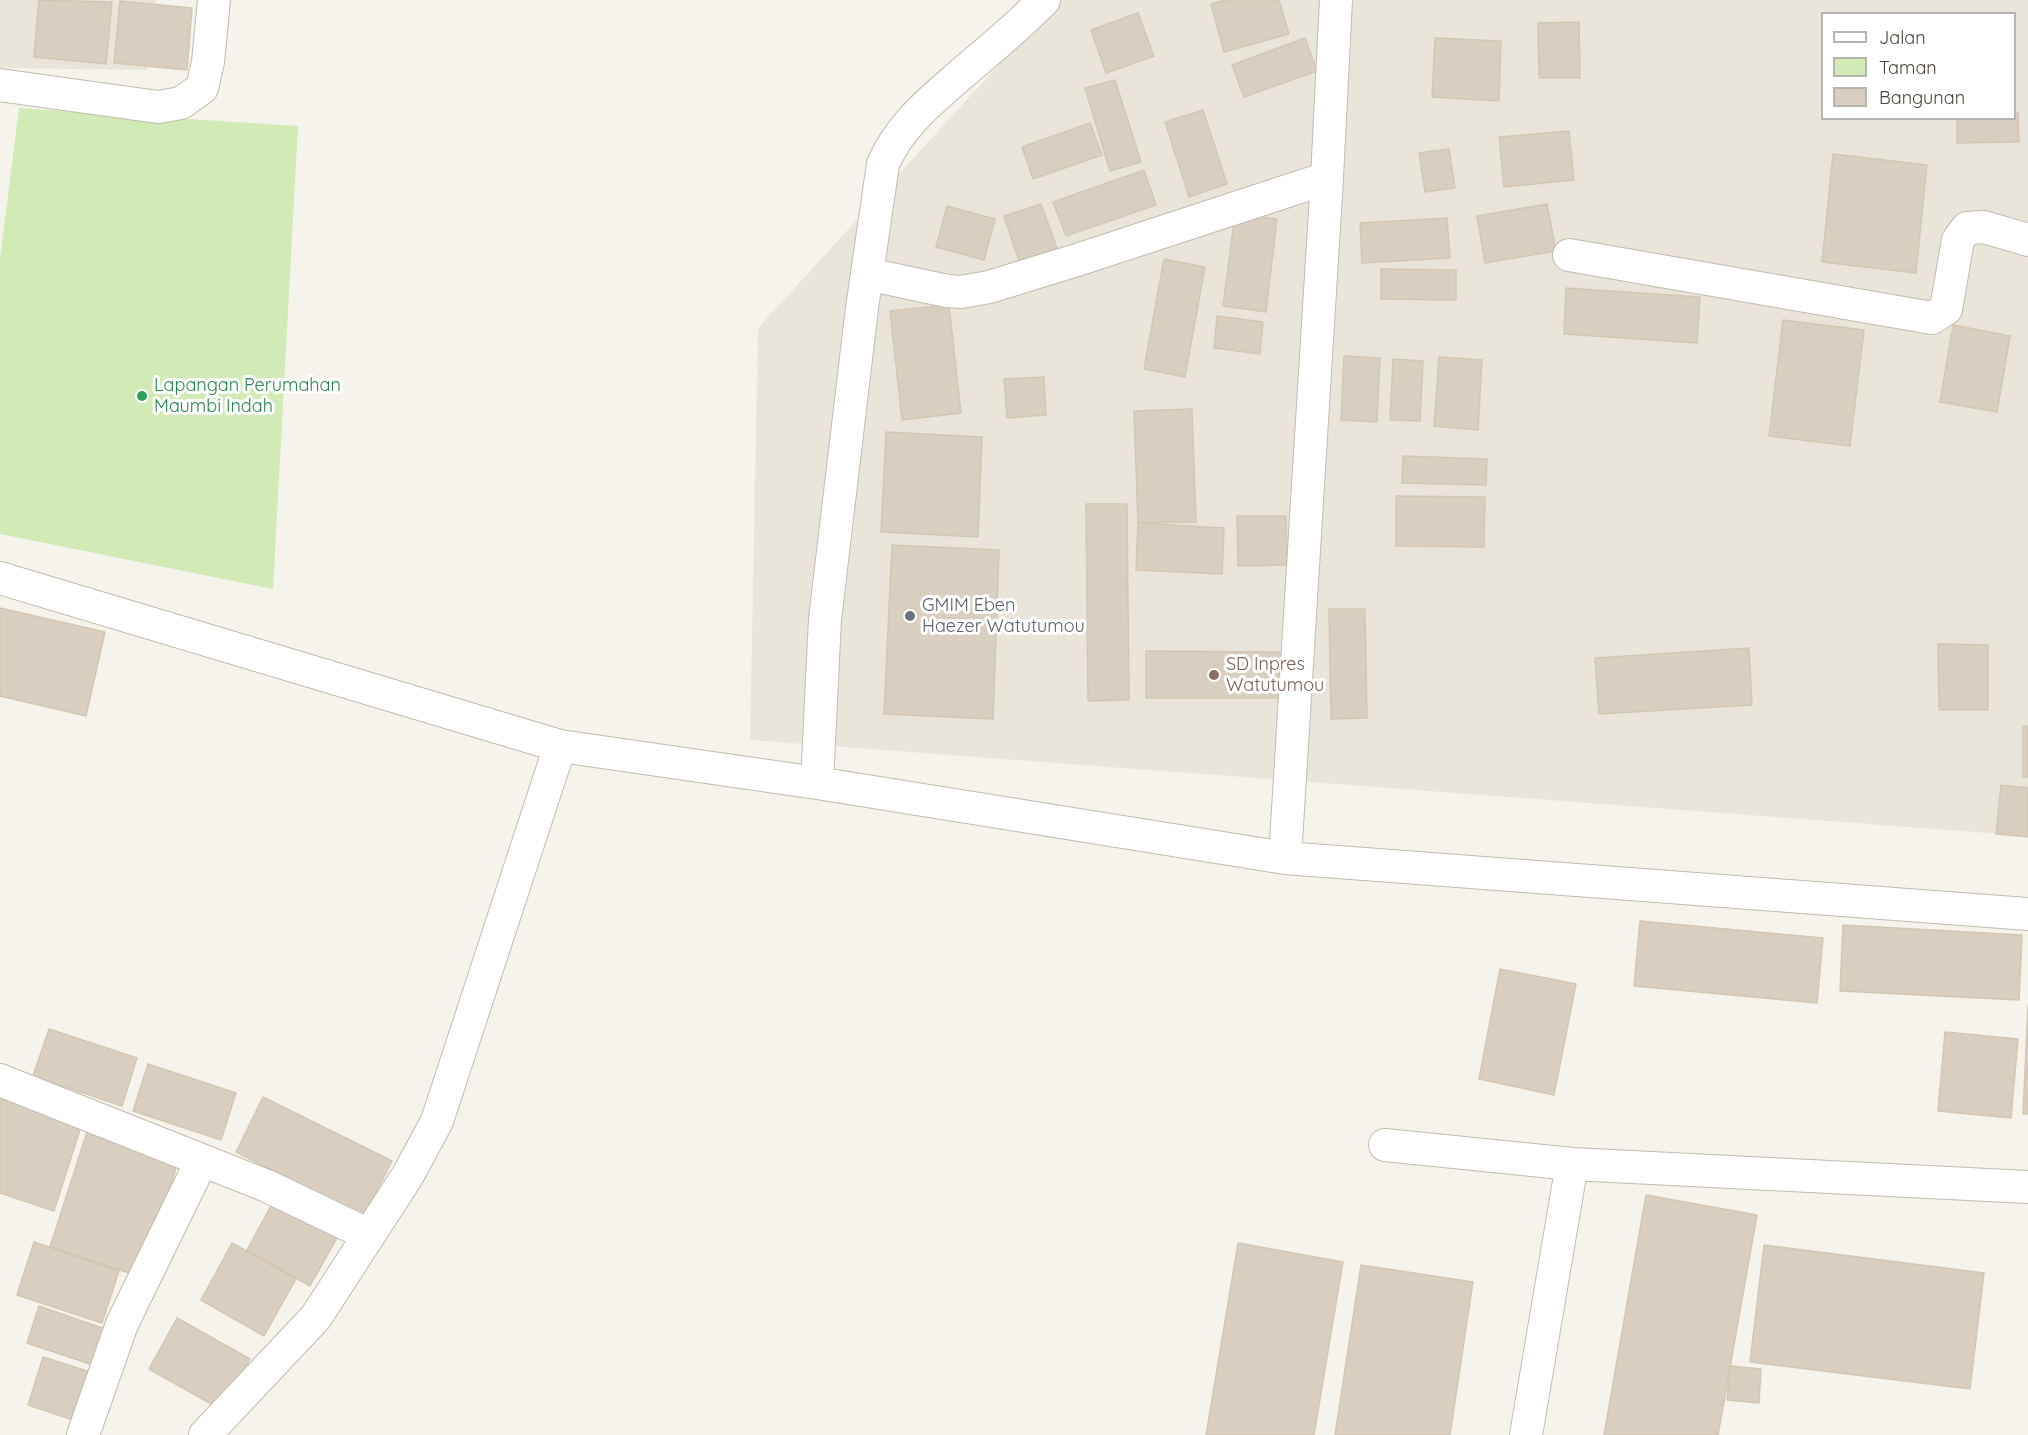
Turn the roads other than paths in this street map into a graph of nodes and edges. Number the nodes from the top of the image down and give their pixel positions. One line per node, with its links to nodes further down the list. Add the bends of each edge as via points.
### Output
1 (214, 0): 4 (street, via 202,88 182,103 158,107)
2 (1044, 0): 8 (street, via 921,109 890,147 879,182)
3 (1336, 0): 5 (street)
4 (0, 86)
5 (1327, 178): 8 (street, via 989,287 947,291); 12 (street)
6 (2028, 240): 7 (street, via 1984,227 1967,228 1958,240 1946,309 1932,318)
7 (1569, 255)
8 (867, 274): 11 (street, via 825,619)
9 (0, 578): 10 (street)
10 (560, 747): 11 (street); 19 (street, via 437,1122)
11 (817, 783): 12 (street)
12 (1285, 858): 13 (street)
13 (2028, 914)
14 (0, 1080): 16 (street)
15 (1385, 1145): 17 (street)
16 (201, 1162): 19 (street, via 267,1186); 20 (street, via 122,1324)
17 (1572, 1164): 18 (street); 22 (street)
18 (2028, 1187)
19 (369, 1235): 21 (street, via 316,1317)
20 (83, 1435)
21 (205, 1435)
22 (1526, 1435)

